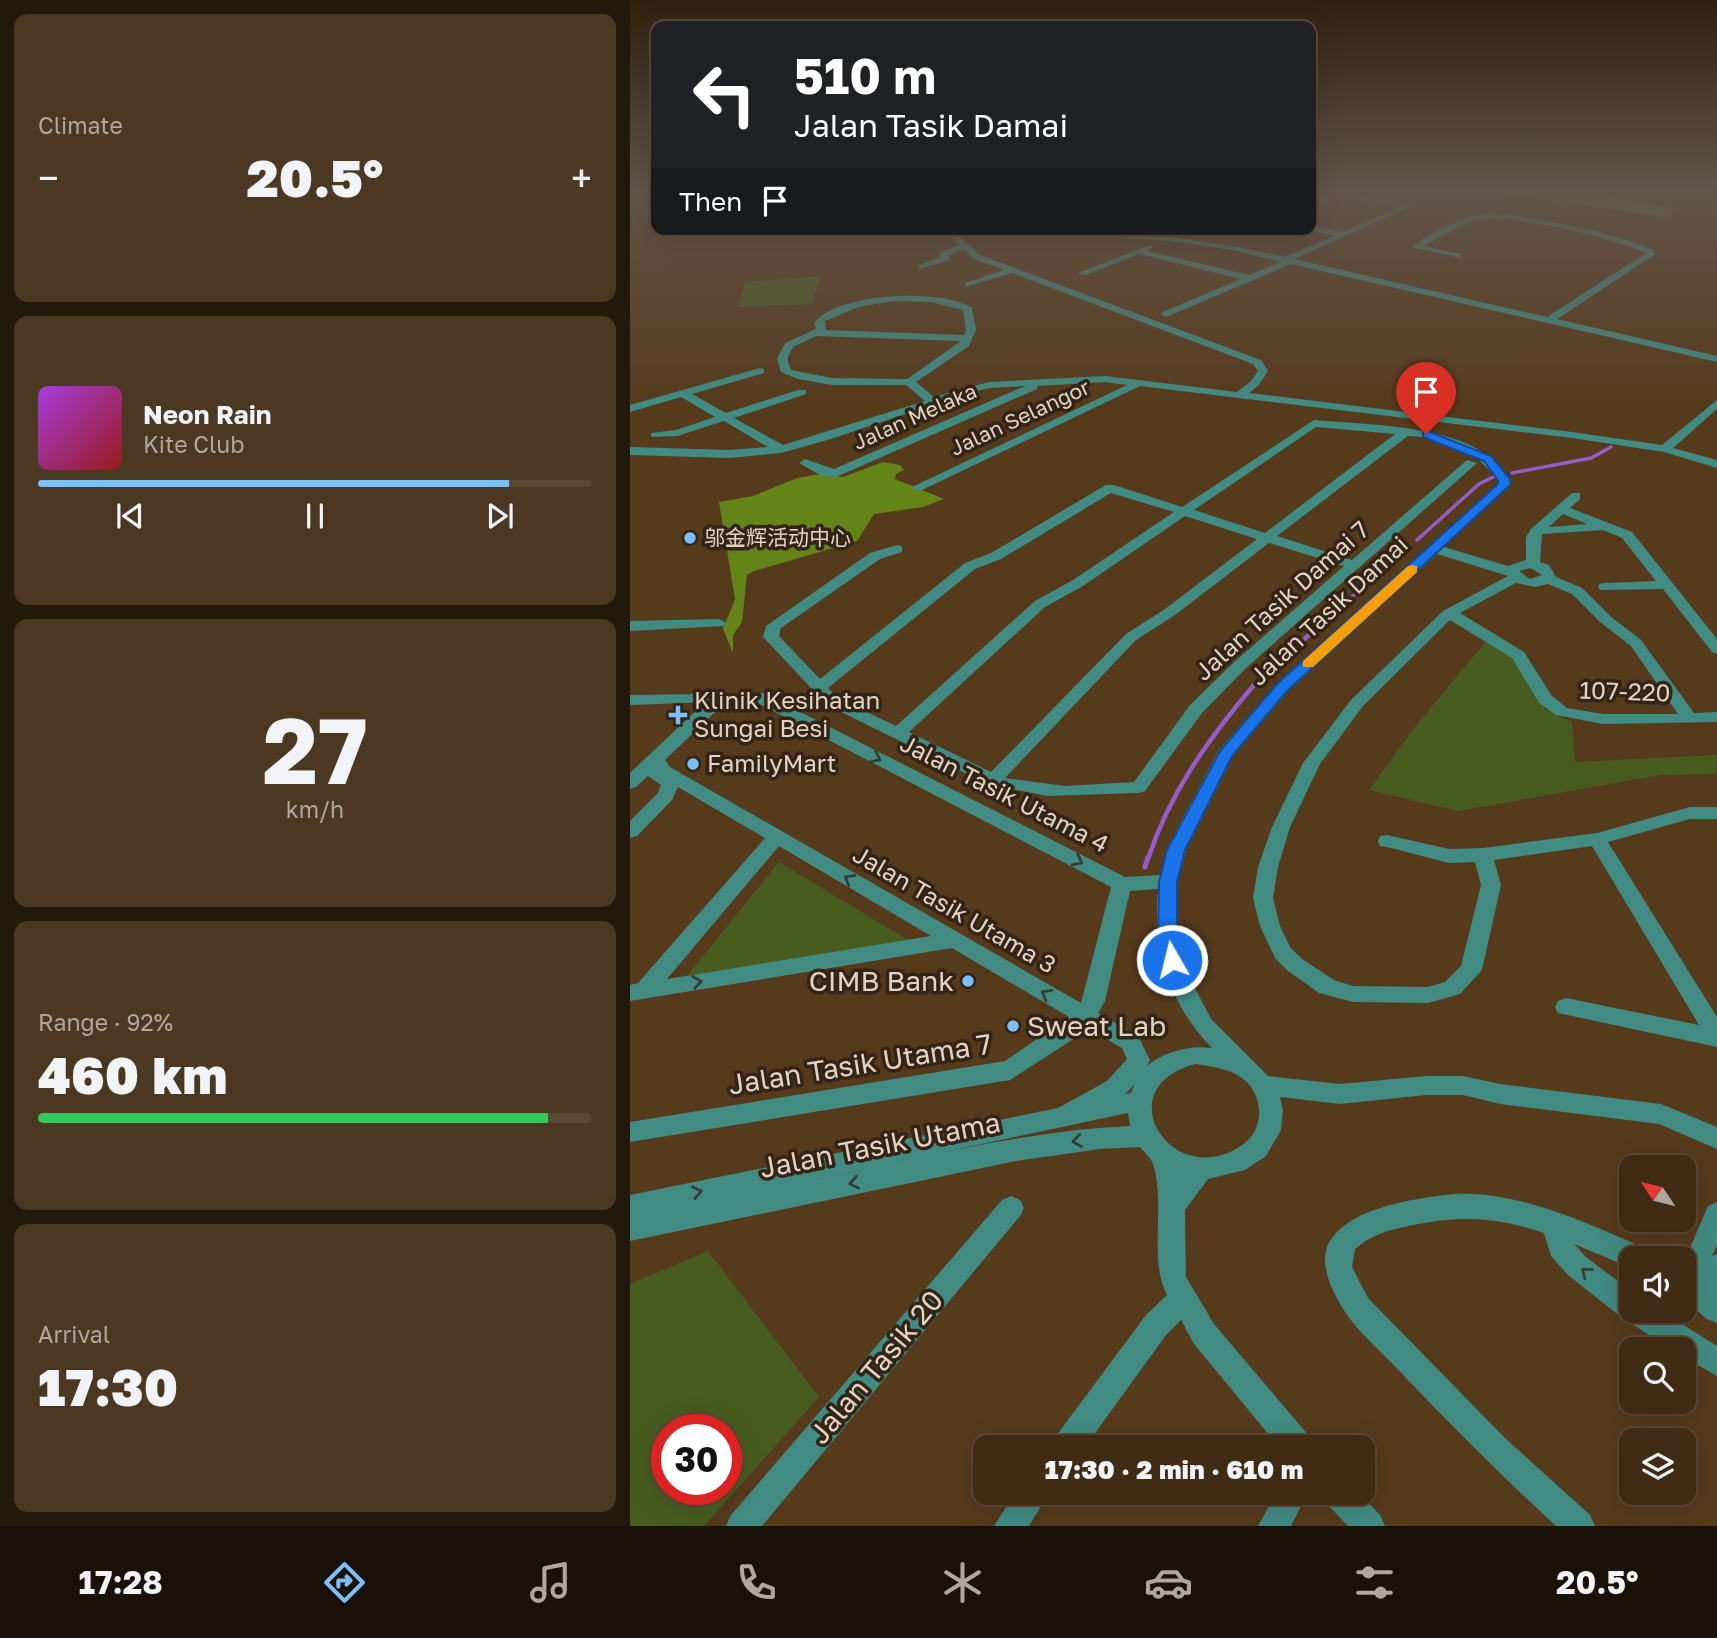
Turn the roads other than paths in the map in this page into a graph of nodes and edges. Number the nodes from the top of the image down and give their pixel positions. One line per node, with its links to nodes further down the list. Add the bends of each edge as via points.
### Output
1 (933, 263): 8 (street)
2 (993, 263): 9 (street)
3 (1106, 263): 10 (street)
4 (1189, 263): 11 (street)
5 (1281, 263): 11 (street)
6 (1302, 263): 14 (street)
7 (1637, 263): 14 (street)
8 (922, 267)
9 (1012, 270): 12 (street); 24 (street, via 1257,362 1262,371)
10 (1082, 272)
11 (1249, 278): 13 (street)
12 (968, 285)
13 (1166, 314)
14 (1549, 320): 17 (street)
15 (816, 333): 16 (street); 16 (street, via 822,319 862,302 928,301 967,308 971,330); 20 (street, via 789,345 782,359 786,372 835,384)
16 (967, 338): 20 (street, via 965,344)
17 (1717, 359)
18 (760, 371): 23 (street)
19 (1035, 381): 21 (street); 25 (street, via 989,385); 34 (street, Jalan Melaka, via 1036,385 836,473)
20 (909, 382): 25 (street)
21 (1139, 383): 24 (street); 37 (street, Jalan Selangor)
22 (802, 392): 28 (street)
23 (683, 394): 27 (street); 28 (street)
24 (1239, 395): 32 (street)
25 (932, 401): 31 (street)
26 (1717, 403): 32 (street)
27 (630, 409)
28 (725, 417): 30 (street, via 677,433); 31 (street)
29 (1406, 432): 40 (street, Jalan Tasik Damai, via 1314,423); 41 (street, Jalan Tasik Damai, via 1426,434 1488,459 1505,482); 44 (street)
30 (655, 435)
31 (781, 449): 33 (street, via 729,454)
32 (1664, 449): 36 (street)
33 (630, 451)
34 (805, 463)
35 (1471, 463): 48 (street, Jalan Tasik Damai 7)
36 (1717, 464)
37 (918, 487)
38 (1576, 496): 39 (street)
39 (1562, 509): 42 (street); 43 (street)
40 (1185, 510): 44 (street); 58 (street, via 1110,488 996,556 970,566); 63 (street, via 1079,583 1040,604)
41 (1474, 512): 45 (street, Jalan Tasik Damai); 47 (street, via 1459,539)
42 (1609, 526): 43 (street); 52 (street, via 1627,535)
43 (1538, 529): 49 (street)
44 (1268, 537): 48 (street); 65 (street, via 1170,612 1138,630)
45 (1437, 545): 47 (street); 50 (street, Jalan Tasik Damai)
46 (897, 549): 58 (street, via 875,556 774,626 771,637)
47 (1467, 554): 49 (street); 50 (street, via 1440,557)
48 (1354, 565): 65 (street, Jalan Tasik Damai 7, via 1196,709 1139,787 1077,793 1017,788)
49 (1520, 569): 51 (street, via 1547,570); 51 (street, via 1531,583); 54 (street)
50 (1402, 578): 75 (street, Jalan Tasik Damai, via 1282,688 1225,754 1176,850)
51 (1549, 579): 61 (street, via 1577,590 1636,643)
52 (1667, 585): 53 (street); 57 (street)
53 (1605, 587)
54 (1448, 614): 61 (street, 107-220, via 1526,662 1549,705 1558,711 1594,719); 74 (street, via 1357,703 1312,763 1268,867 1263,898 1270,926 1294,965 1327,987 1353,993 1427,995 1452,988 1471,970 1492,885)
55 (719, 623): 56 (street)
56 (630, 626)
57 (1717, 649)
58 (818, 688): 63 (street, via 833,702)
59 (630, 700): 60 (street)
60 (703, 703): 64 (street); 76 (street, Jalan Tasik Utama 4, one-way to 76, via 747,694)
61 (1689, 718): 62 (street, 107-220)
62 (1717, 718)
63 (897, 734): 65 (street)
64 (654, 758): 66 (street); 67 (street, Jalan Tasik Utama 3, via 664,771)
65 (993, 780)
66 (631, 782): 68 (street, via 656,775 671,783)
67 (700, 793): 68 (street); 71 (street, Jalan Tasik Utama 3)
68 (666, 796): 70 (street)
69 (1717, 813): 72 (street, via 1690,814)
70 (630, 832)
71 (776, 837): 78 (street, Jalan Tasik Utama 3, one-way to 71); 79 (street)
72 (1597, 839): 74 (street); 83 (street)
73 (1387, 841): 74 (street, via 1449,856)
74 (1483, 855)
75 (1168, 882): 76 (street, Jalan Tasik Utama 4); 77 (street, Jalan Tasik Damai)
76 (1120, 890): 77 (street, via 1152,893); 81 (street, via 1094,1001)
77 (1166, 907): 82 (street, Jalan Tasik Damai, via 1168,946)
78 (954, 940): 79 (street, one-way to 78); 81 (street, Jalan Tasik Utama 3, one-way to 78)
79 (637, 992)
80 (1566, 1007): 83 (street)
81 (1084, 1016): 90 (street, Jalan Tasik Utama 3, via 1130,1042 1139,1059 1130,1077 1112,1093); 91 (street, Jalan Tasik Utama 7, via 1010,1070)
82 (1203, 1025): 84 (street); 85 (street, Jalan Tasik Damai)
83 (1717, 1037)
84 (1196, 1055): 85 (street, via 1213,1055); 88 (street, via 1159,1070)
85 (1245, 1066): 86 (street)
86 (1264, 1085): 87 (street); 89 (street)
87 (1307, 1091): 89 (street); 93 (street, via 1348,1094 1450,1083 1481,1086 1500,1094 1661,1114)
88 (1140, 1101): 90 (street, Jalan Tasik Utama); 92 (street, via 1139,1119)
89 (1272, 1112): 96 (street, via 1270,1128 1252,1154 1237,1163)
90 (1062, 1117): 94 (street, Jalan Tasik Utama)
91 (630, 1132)
92 (1145, 1136): 94 (street, Jalan Tasik Utama, one-way to 94); 95 (street)
93 (1717, 1138)
94 (1015, 1139): 97 (street, Jalan Tasik Utama, one-way to 94); 102 (street, Jalan Tasik Utama, one-way to 102)
95 (1164, 1156): 96 (street); 98 (street)
96 (1201, 1169): 98 (street)
97 (630, 1207)
98 (1172, 1207): 106 (street, via 1173,1279)
99 (1011, 1208): 115 (street, Jalan Tasik 20)
100 (1717, 1214): 105 (street)
101 (1556, 1226): 103 (street); 107 (street, one-way to 101, via 1560,1247); 119 (street, via 1484,1207 1457,1205 1383,1218 1360,1228 1342,1242 1338,1258 1343,1287 1358,1307 1494,1448)
102 (630, 1229)
103 (1619, 1251)
104 (1717, 1267): 105 (street)
105 (1698, 1295)
106 (1184, 1298): 110 (street, via 1156,1325); 111 (street, via 1204,1334)
107 (1619, 1299)
108 (1655, 1323): 109 (street)
109 (1717, 1362)
110 (1076, 1435)
111 (1288, 1435)
112 (1025, 1505): 116 (street)
113 (1286, 1505): 117 (street)
114 (1349, 1505): 118 (street)
115 (741, 1526)
116 (1010, 1526)
117 (1274, 1526)
118 (1369, 1526)
119 (1579, 1526)

